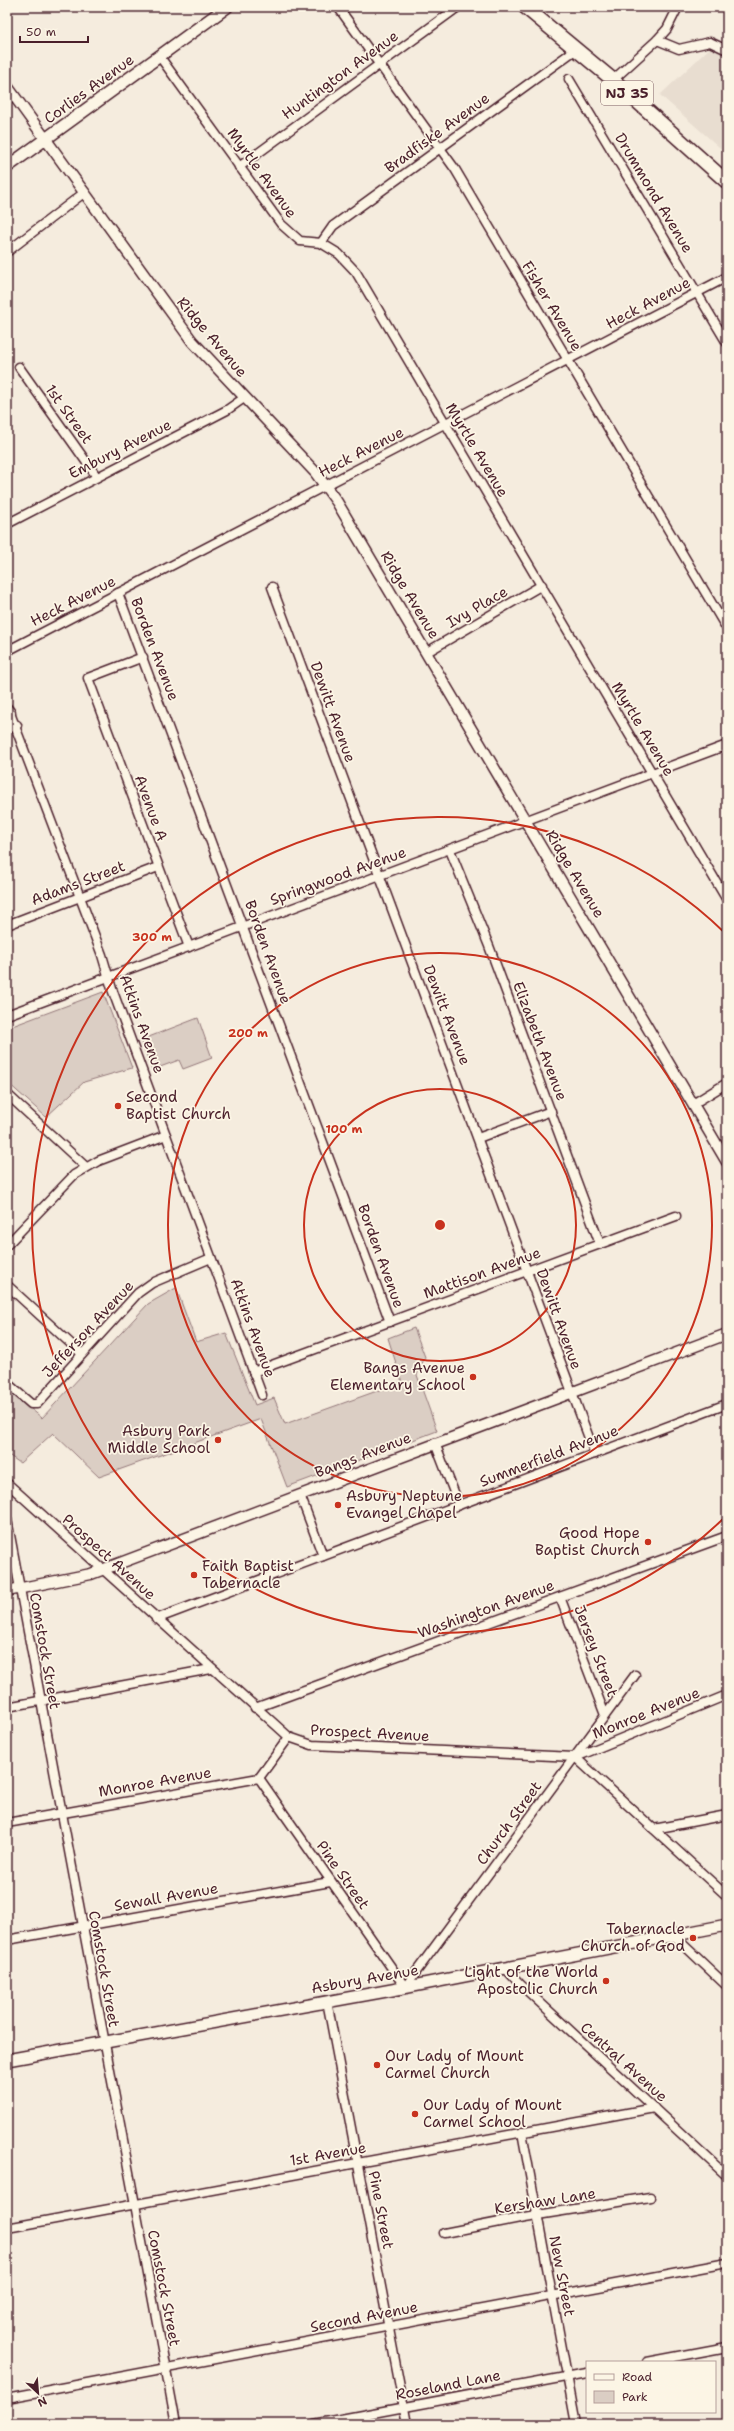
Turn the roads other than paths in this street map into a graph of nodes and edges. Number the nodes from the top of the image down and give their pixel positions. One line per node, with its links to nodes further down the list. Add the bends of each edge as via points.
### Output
1 (227, 7): 9 (main road, Corlies Avenue)
2 (338, 7): 10 (street, Fisher Avenue)
3 (458, 7): 10 (street, Huntington Avenue)
4 (525, 7): 7 (main road, NJ 35)
5 (678, 7): 6 (street, via 667,29)
6 (656, 40): 8 (street, via 679,49 710,42); 12 (street)
7 (575, 50): 12 (main road, NJ 35); 15 (street, Bradfiske Avenue)
8 (727, 50)
9 (160, 57): 14 (main road, Corlies Avenue); 16 (street, Myrtle Avenue)
10 (379, 64): 15 (street, Fisher Avenue); 16 (street, Huntington Avenue)
11 (569, 79): 23 (street, Drummond Avenue)
12 (613, 80): 18 (main road, NJ 35)
13 (7, 86): 14 (street, Ridge Avenue)
14 (46, 140): 17 (main road, Corlies Avenue); 19 (street, Ridge Avenue)
15 (440, 148): 20 (street, Bradfiske Avenue, via 334,226); 25 (street, Fisher Avenue)
16 (239, 166): 20 (street, Myrtle Avenue, via 288,233 300,241)
17 (7, 167)
18 (727, 182)
19 (85, 192): 21 (street); 27 (street, Ridge Avenue, via 192,341)
20 (321, 243): 28 (street, Myrtle Avenue, via 339,254 356,272)
21 (7, 252)
22 (727, 278): 23 (street, Heck Avenue)
23 (698, 293): 24 (street, Drummond Avenue); 25 (street, Heck Avenue)
24 (727, 343)
25 (568, 360): 28 (street, Heck Avenue); 35 (street, Fisher Avenue)
26 (19, 368): 29 (street, 1st Street)
27 (244, 398): 29 (street, Embury Avenue, via 227,410); 30 (street, Ridge Avenue)
28 (446, 424): 30 (street, Heck Avenue); 32 (street, Myrtle Avenue)
29 (97, 477): 31 (street, Embury Avenue)
30 (326, 486): 34 (street, Heck Avenue); 37 (street, Ridge Avenue)
31 (7, 524)
32 (542, 585): 37 (street, Ivy Place); 43 (street, Myrtle Avenue)
33 (272, 587): 47 (street, Dewitt Avenue)
34 (118, 593): 36 (street, Heck Avenue); 38 (street, Borden Avenue)
35 (727, 629)
36 (7, 651)
37 (427, 652): 44 (street, Ridge Avenue)
38 (143, 657): 46 (street, Avenue A, via 88,678); 51 (street, Borden Avenue)
39 (9, 711): 40 (street, Atkins Avenue)
40 (17, 725): 41 (street); 48 (street, Atkins Avenue)
41 (7, 729)
42 (727, 745): 43 (street, Springwood Avenue)
43 (653, 774): 44 (street, Springwood Avenue); 49 (street, Myrtle Avenue)
44 (526, 821): 45 (street, Springwood Avenue); 57 (street, Ridge Avenue)
45 (450, 850): 47 (street, Springwood Avenue); 58 (street, Elizabeth Avenue)
46 (158, 867): 48 (street, Adams Street); 52 (street, Avenue A)
47 (380, 876): 51 (street, Springwood Avenue); 60 (street, Dewitt Avenue)
48 (81, 898): 50 (street, Adams Street); 53 (street, Atkins Avenue)
49 (727, 900)
50 (7, 925)
51 (244, 926): 52 (street, Springwood Avenue); 69 (street, Borden Avenue)
52 (188, 947): 53 (street, Springwood Avenue)
53 (109, 977): 54 (street, Springwood Avenue); 59 (street, Atkins Avenue)
54 (7, 1015)
55 (727, 1083): 57 (street)
56 (7, 1094): 62 (street)
57 (693, 1104): 61 (street, Ridge Avenue)
58 (551, 1111): 60 (street); 64 (street, Elizabeth Avenue)
59 (166, 1134): 62 (street); 66 (street, Atkins Avenue)
60 (478, 1138): 67 (street, Dewitt Avenue)
61 (727, 1162)
62 (86, 1167): 65 (street, via 62,1186)
63 (676, 1216): 64 (street, Mattison Avenue)
64 (600, 1244): 67 (street, Mattison Avenue)
65 (7, 1245)
66 (211, 1258): 71 (street, Jefferson Avenue, via 152,1283 128,1303); 72 (street, Atkins Avenue)
67 (527, 1271): 69 (street, Mattison Avenue); 74 (street, Dewitt Avenue)
68 (7, 1285): 71 (street)
69 (390, 1322): 72 (street, Mattison Avenue)
70 (727, 1334): 74 (street, Bangs Avenue)
71 (82, 1354): 73 (street, Jefferson Avenue, via 37,1404 31,1404)
72 (253, 1372): 75 (street, Atkins Avenue)
73 (7, 1383)
74 (572, 1391): 77 (street, Bangs Avenue); 78 (street, Dewitt Avenue)
75 (262, 1395)
76 (727, 1404): 78 (street, Summerfield Avenue)
77 (435, 1443): 80 (street, Bangs Avenue); 81 (street)
78 (595, 1454): 81 (street, Summerfield Avenue)
79 (7, 1486): 85 (street, Prospect Avenue)
80 (300, 1495): 84 (street); 85 (street, Bangs Avenue)
81 (459, 1505): 84 (street, Summerfield Avenue)
82 (7, 1519): 86 (street, Comstock Street)
83 (727, 1536): 88 (street, Washington Avenue)
84 (323, 1556): 89 (street, Summerfield Avenue)
85 (102, 1570): 86 (street, Bangs Avenue); 89 (street, Prospect Avenue)
86 (20, 1589): 87 (street, Bangs Avenue); 93 (street, Comstock Street)
87 (7, 1591)
88 (560, 1597): 95 (street, Washington Avenue); 96 (street, Jersey Street)
89 (156, 1618): 90 (street, Prospect Avenue)
90 (211, 1669): 93 (street); 95 (street, Prospect Avenue)
91 (635, 1675): 96 (street, Church Street)
92 (727, 1695): 98 (street, Monroe Avenue)
93 (40, 1700): 94 (street); 100 (street, Comstock Street)
94 (7, 1707)
95 (256, 1708): 97 (street, Prospect Avenue)
96 (605, 1715): 98 (street, Church Street)
97 (289, 1738): 98 (street, Prospect Avenue, via 312,1745); 99 (street)
98 (575, 1757): 103 (street); 112 (street, Church Street)
99 (260, 1778): 100 (street, Monroe Avenue); 104 (street, Pine Street)
100 (61, 1813): 102 (street, Monroe Avenue); 107 (street, Comstock Street)
101 (727, 1815): 103 (street)
102 (7, 1823)
103 (654, 1829): 105 (street)
104 (330, 1882): 107 (street, Sewall Avenue); 112 (street, Pine Street)
105 (727, 1896)
106 (727, 1925): 108 (main road, Asbury Avenue)
107 (82, 1926): 109 (street, Sewall Avenue); 114 (street, Comstock Street)
108 (672, 1934): 110 (main road, Asbury Avenue); 111 (street)
109 (7, 1940)
110 (504, 1967): 112 (main road, Asbury Avenue); 116 (street, Central Avenue)
111 (727, 1986)
112 (405, 1987): 113 (main road, Asbury Avenue)
113 (327, 2001): 114 (main road, Asbury Avenue); 118 (street, Pine Street)
114 (103, 2042): 115 (main road, Asbury Avenue); 121 (street, Comstock Street)
115 (7, 2060)
116 (654, 2108): 117 (street, 1st Avenue); 119 (street, Central Avenue)
117 (522, 2132): 118 (street, 1st Avenue); 122 (street, New Street)
118 (358, 2163): 121 (street, 1st Avenue); 127 (street, Pine Street)
119 (727, 2176)
120 (650, 2197): 122 (street, Kershaw Lane)
121 (134, 2204): 123 (street, 1st Avenue); 130 (street, Comstock Street)
122 (536, 2217): 124 (street, Kershaw Lane); 126 (street, New Street)
123 (7, 2228)
124 (444, 2233)
125 (727, 2263): 126 (street, Second Avenue)
126 (552, 2296): 127 (street, Second Avenue); 132 (street, New Street)
127 (389, 2326): 130 (street, Second Avenue); 134 (street, Pine Street)
128 (727, 2347): 129 (street)
129 (652, 2361)
130 (165, 2368): 133 (street, Second Avenue); 135 (street, Comstock Street)
131 (586, 2373): 132 (street, Roseland Lane)
132 (567, 2377): 134 (street, Roseland Lane); 138 (street, New Street)
133 (7, 2398)
134 (404, 2407): 136 (street, Roseland Lane); 137 (street, Pine Street)
135 (176, 2424)
136 (314, 2424)
137 (407, 2424)
138 (576, 2424)

